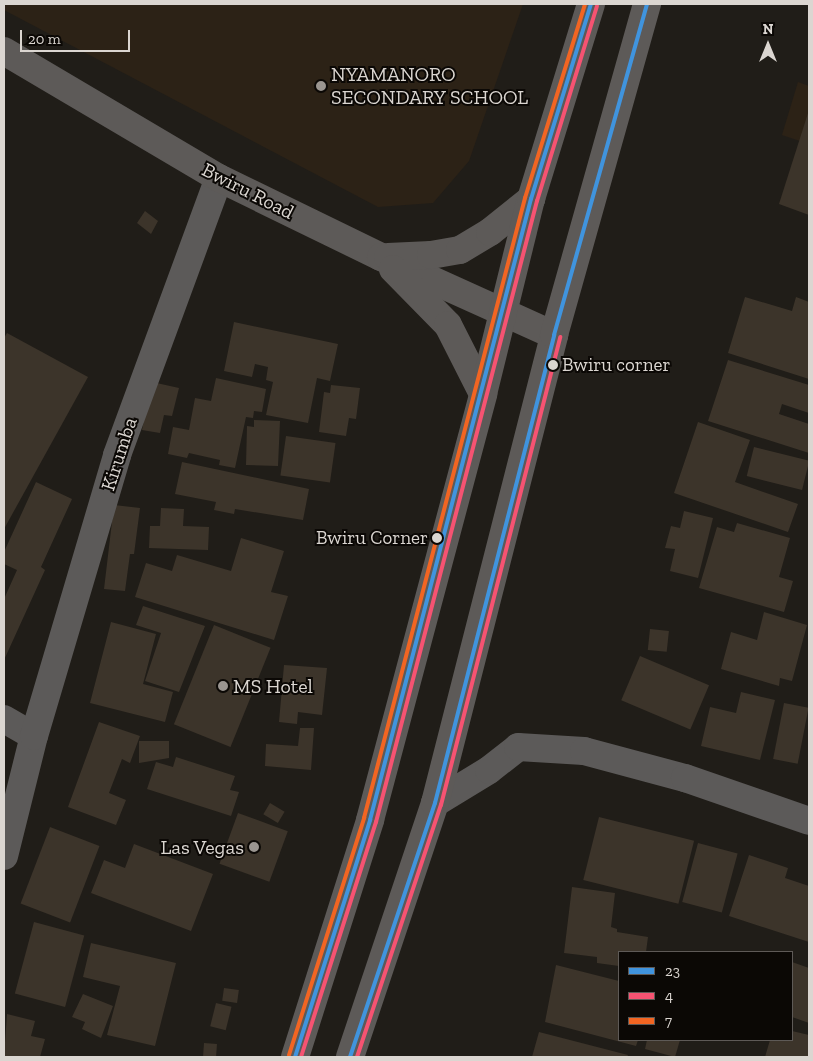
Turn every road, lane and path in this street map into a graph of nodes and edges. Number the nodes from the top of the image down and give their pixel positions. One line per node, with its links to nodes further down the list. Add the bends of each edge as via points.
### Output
1 (591, 4): 5 (main road)
2 (647, 4): 8 (main road)
3 (4, 51): 4 (main road, Bwiru Road)
4 (219, 178): 6 (main road, Bwiru Road); 11 (street, Kirumba, via 117,455)
5 (530, 199): 6 (main road, via 490,232 460,250); 7 (main road)
6 (381, 257): 7 (main road, Bwiru Road); 9 (main road, via 448,325)
7 (502, 312): 8 (main road, Bwiru Road); 9 (main road)
8 (554, 334): 12 (main road)
9 (483, 394): 15 (main road, via 370,820)
10 (4, 719): 11 (street)
11 (34, 736): 14 (street, Kirumba)
12 (435, 803): 13 (street, via 489,770 518,747 584,751 685,778); 16 (main road)
13 (809, 821)
14 (4, 856)
15 (295, 1057)
16 (350, 1057)

